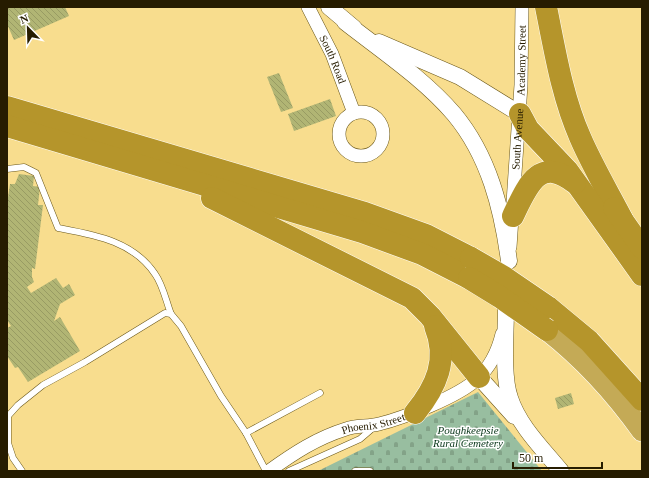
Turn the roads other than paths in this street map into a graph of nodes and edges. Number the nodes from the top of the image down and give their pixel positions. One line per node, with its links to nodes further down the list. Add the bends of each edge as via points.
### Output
1 (308, 7): 7 (street, South Road, via 332,54)
2 (329, 7): 5 (street, South Avenue)
3 (522, 7): 8 (street, Academy Street)
4 (546, 7): 14 (highway, via 562,80 575,124)
5 (345, 22): 8 (street, South Avenue, via 374,39 460,77); 16 (street, via 437,96 466,131 480,154 492,184)
6 (7, 107): 17 (highway, via 378,218 426,235)
7 (354, 113)
8 (520, 114): 12 (highway, via 528,130 558,160); 13 (street, South Avenue); 14 (highway, via 535,119 558,141)
9 (7, 126): 11 (highway)
10 (7, 169): 20 (lane, via 18,167 32,169 36,173 58,228 110,240 136,252 156,274)
11 (159, 172): 17 (highway); 21 (highway, via 405,294)
12 (584, 193): 13 (highway, via 566,176 546,172 531,182); 18 (highway)
13 (513, 216): 16 (street, South Avenue)
14 (622, 219): 15 (highway)
15 (642, 248)
16 (509, 260): 19 (street, South Avenue)
17 (470, 268): 22 (highway, bridge, via 500,297); 23 (highway, bridge, via 504,277 548,307)
18 (642, 275)
19 (506, 309): 24 (street, South Avenue, via 497,351); 31 (street, via 507,390)
20 (171, 314): 29 (lane, via 158,316 85,362 44,384); 33 (lane, via 181,326 221,396)
21 (430, 316): 24 (highway); 28 (highway, via 441,345 440,369 432,390)
22 (547, 330): 32 (highway, via 597,376)
23 (590, 341): 25 (highway, via 626,368); 27 (highway)
24 (479, 377): 28 (street, Phoenix Street, via 466,387); 31 (street, via 503,406)
25 (642, 385)
26 (320, 393): 33 (lane)
27 (642, 400)
28 (415, 413): 30 (street, Phoenix Street)
29 (8, 414): 34 (lane, via 8,443 13,458)
30 (378, 424): 36 (street, Phoenix Street, via 347,428 302,447); 37 (lane, via 360,439)
31 (526, 427): 40 (street)
32 (642, 430)
33 (246, 433): 35 (lane)
34 (22, 471)
35 (266, 471)
36 (269, 471)
37 (289, 471)
38 (355, 471): 39 (lane)
39 (370, 471)
40 (561, 471)

